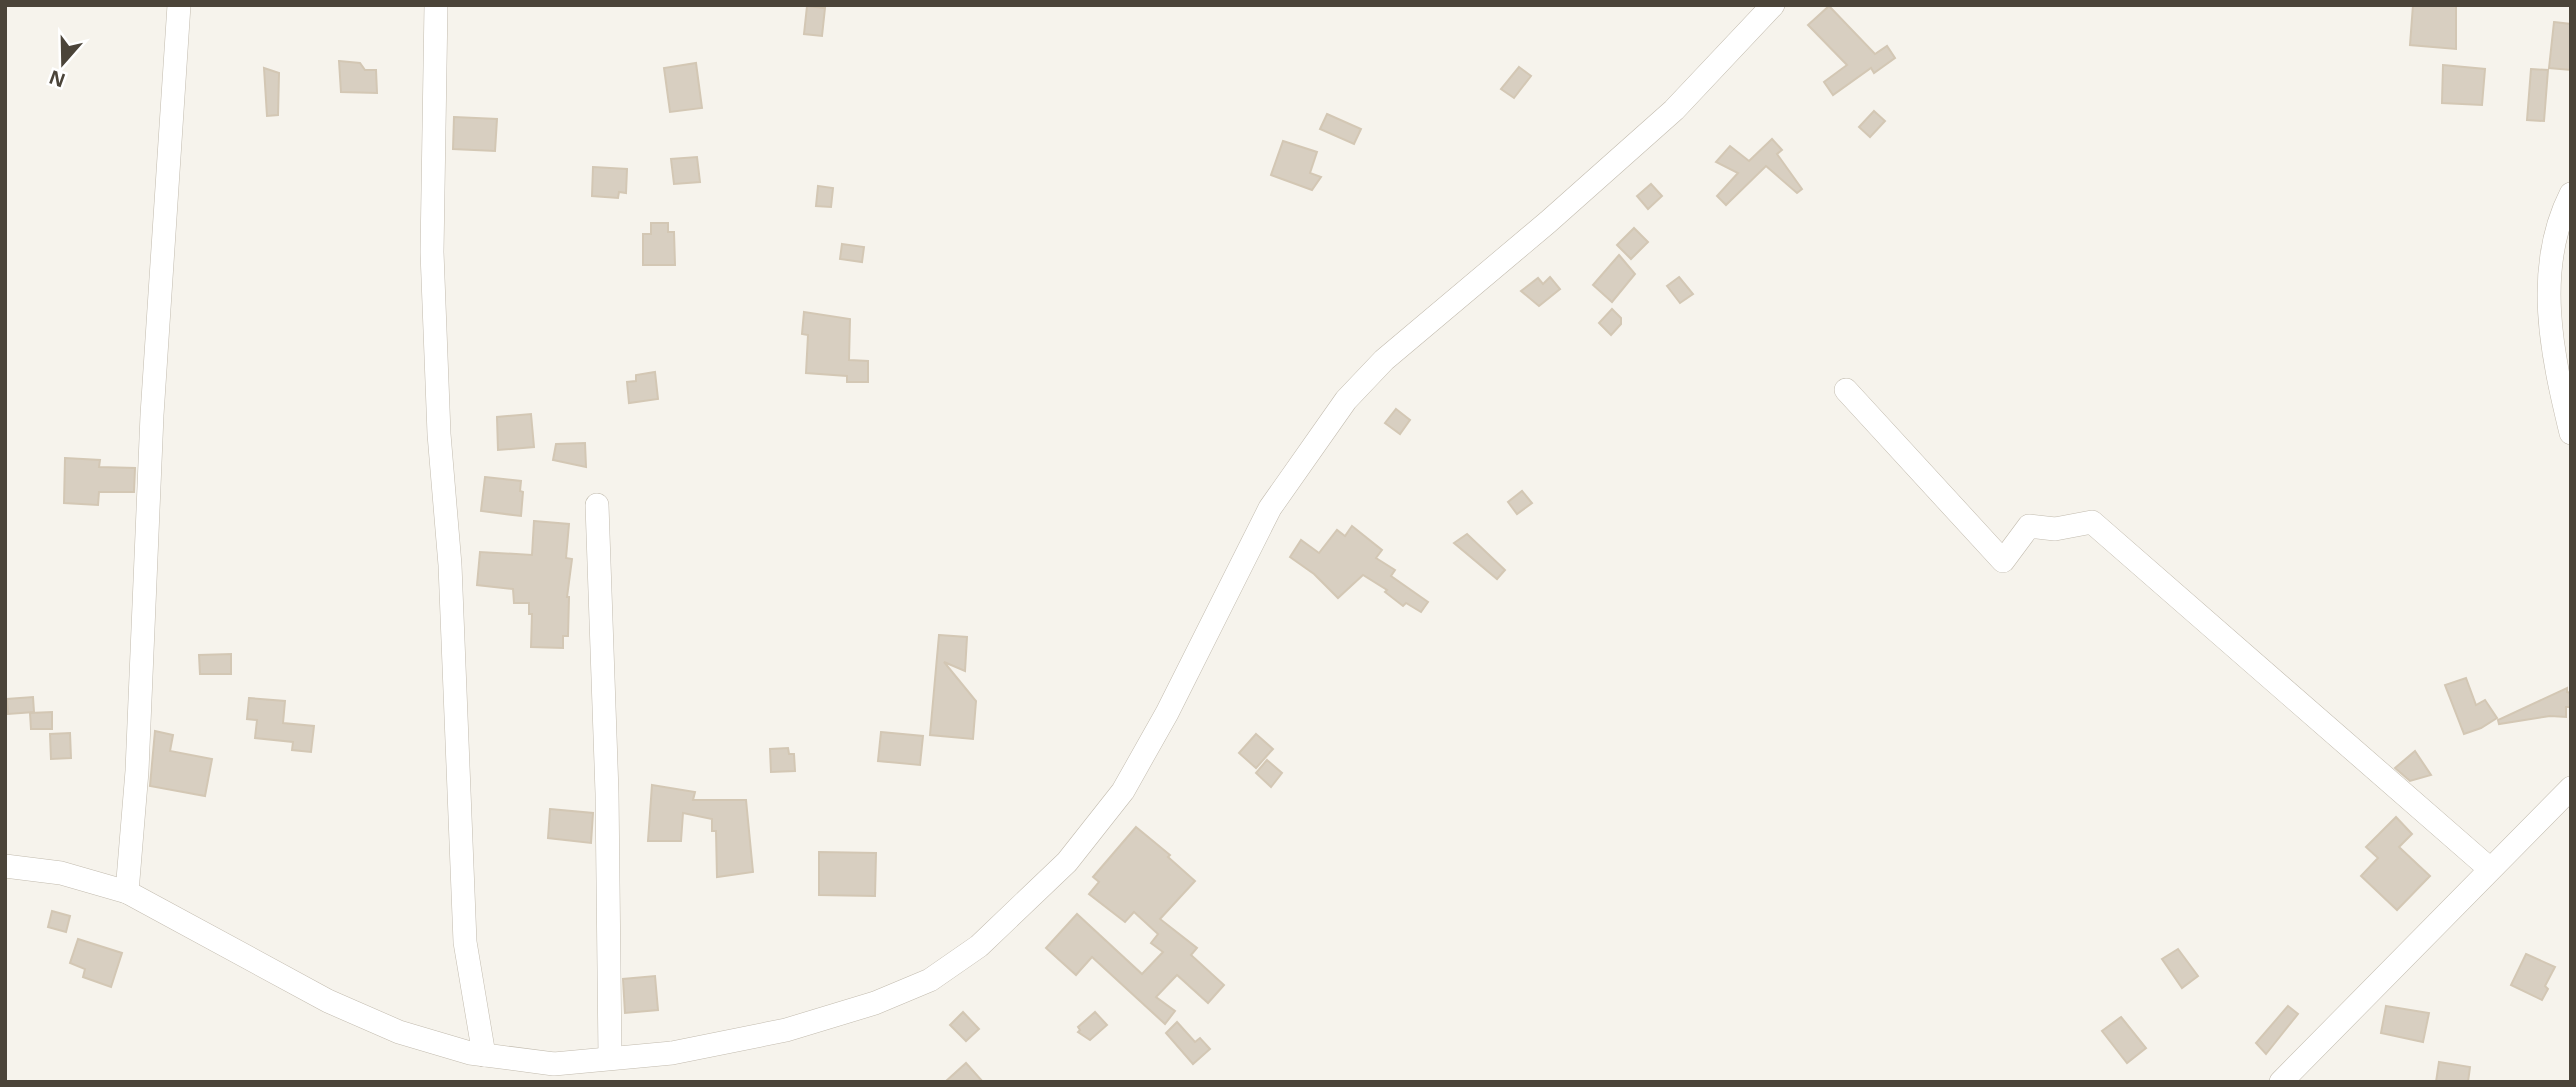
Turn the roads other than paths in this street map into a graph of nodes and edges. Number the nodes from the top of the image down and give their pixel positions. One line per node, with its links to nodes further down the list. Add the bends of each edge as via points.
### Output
1 (179, 5): 11 (street)
2 (436, 5): 12 (street, via 432,252 439,434 450,565 465,942)
3 (1773, 5): 13 (street, via 1674,110 1384,360 1346,400 1270,508 1123,791 1067,862 979,946 930,979 875,1003 786,1030 672,1053)
4 (2571, 194): 6 (street, via 2560,216 2547,290 2556,372)
5 (1846, 390): 10 (street, via 2003,561 2029,526 2055,529 2092,522)
6 (2571, 433)
7 (597, 505): 13 (street)
8 (2571, 788): 10 (street)
9 (5, 866): 11 (street, via 61,873)
10 (2490, 869): 14 (street)
11 (127, 892): 12 (street, via 328,1001 399,1032)
12 (484, 1055): 13 (street, via 554,1064)
13 (610, 1057)
14 (2281, 1082)

